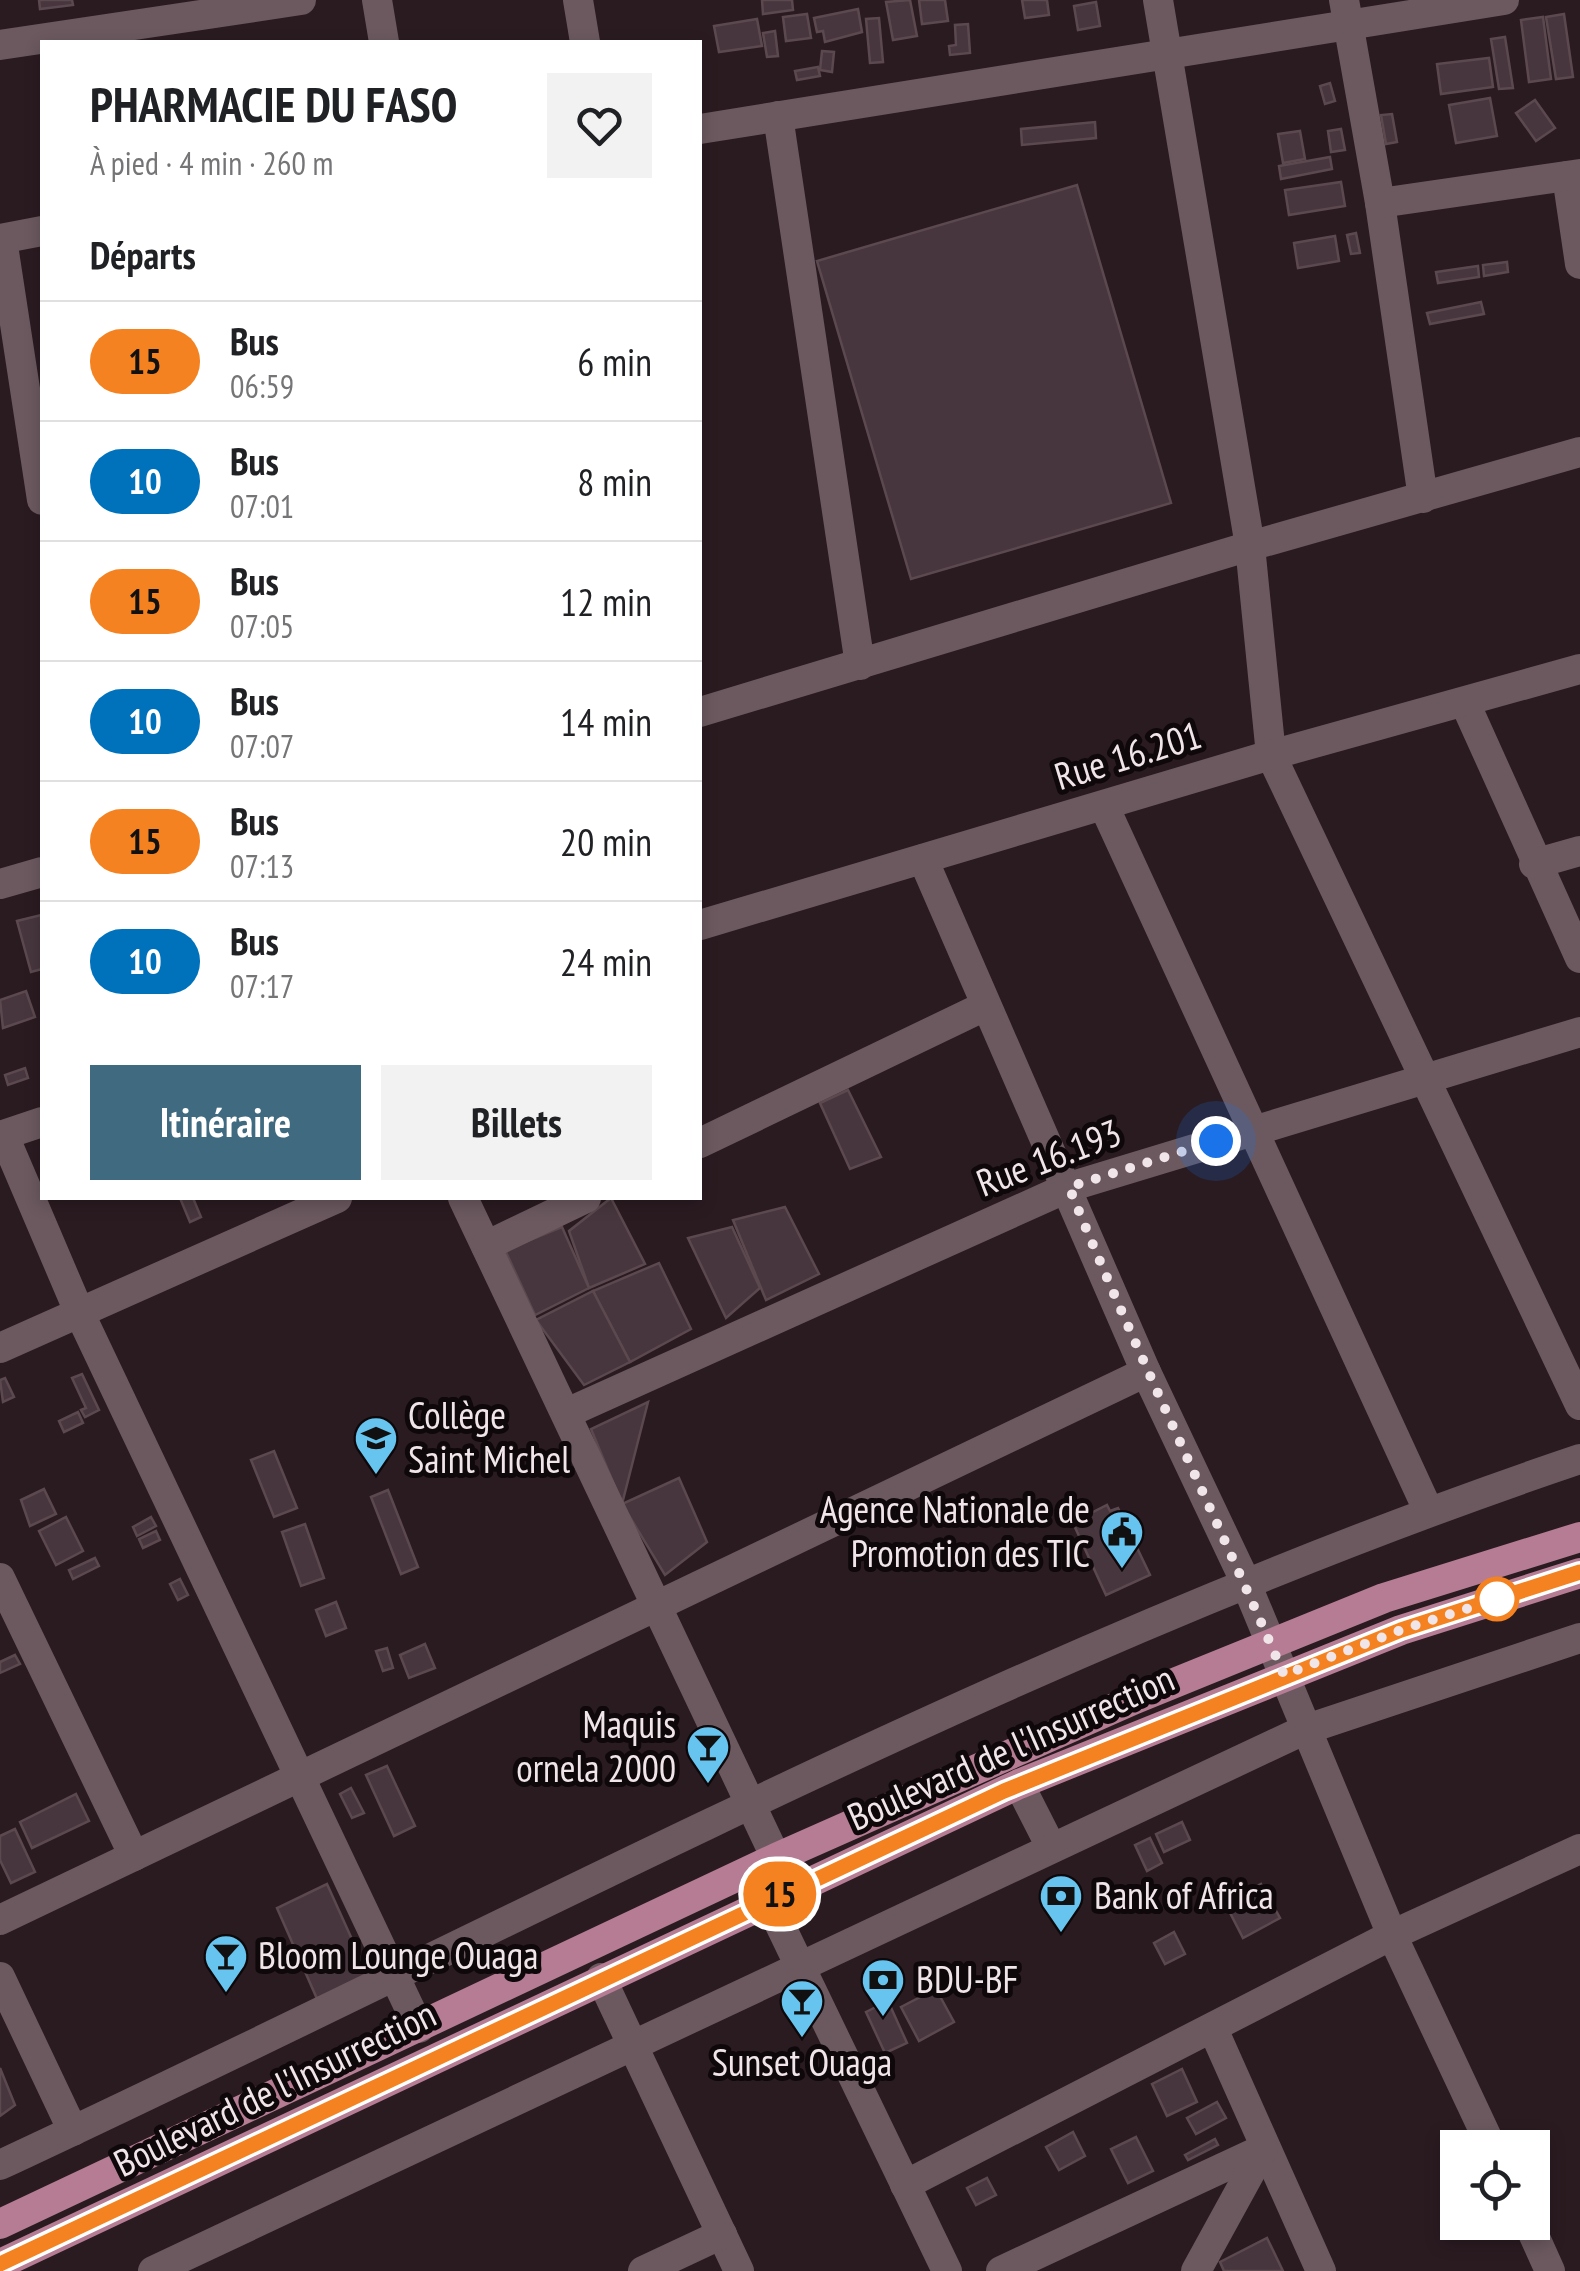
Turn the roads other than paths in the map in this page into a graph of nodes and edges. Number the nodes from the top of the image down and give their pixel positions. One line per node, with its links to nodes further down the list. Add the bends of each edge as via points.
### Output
1 (301, 0): 9 (street)
2 (377, 0): 7 (street)
3 (578, 0): 8 (street)
4 (1158, 0): 10 (street)
5 (1504, 0): 6 (street)
6 (1346, 13): 10 (street); 14 (street)
7 (384, 40)
8 (585, 40)
9 (0, 45)
10 (1166, 55): 11 (street); 22 (street)
11 (778, 116): 12 (street); 23 (street)
12 (702, 128)
13 (1574, 175): 14 (street); 17 (street)
14 (1380, 203): 21 (street)
15 (40, 231): 16 (street)
16 (1, 239): 18 (street)
17 (1580, 264)
18 (24, 423): 20 (street)
19 (1580, 452): 21 (street)
20 (40, 491)
21 (1423, 498): 22 (street)
22 (1250, 546): 23 (street); 27 (street)
23 (860, 665): 26 (street)
24 (1580, 668): 25 (street, Rue 16.201)
25 (1465, 702): 27 (street, Rue 16.201); 31 (street)
26 (702, 711)
27 (1271, 755): 28 (street, Rue 16.201); 38 (street)
28 (1104, 806): 30 (street, Rue 16.201); 40 (street)
29 (1580, 851): 31 (street)
30 (924, 859): 34 (street, Rue 16.201); 36 (street)
31 (1534, 864): 35 (street)
32 (40, 873): 33 (street)
33 (0, 884)
34 (702, 924)
35 (1580, 958)
36 (985, 1006): 42 (street); 43 (street)
37 (1580, 1032): 38 (street, Rue 16.193)
38 (1421, 1078): 40 (street, Rue 16.193); 51 (street)
39 (40, 1123): 41 (street)
40 (1253, 1130): 43 (street, Rue 16.193); 54 (street)
41 (2, 1136): 48 (street)
42 (702, 1142)
43 (1069, 1187): 50 (street); 52 (street, Rue 16.193)
44 (333, 1200): 48 (street)
45 (463, 1200): 47 (street)
46 (582, 1200): 47 (street)
47 (486, 1246): 52 (street)
48 (80, 1314): 49 (street); 64 (street)
49 (0, 1348)
50 (1146, 1372): 58 (street); 59 (street)
51 (1580, 1405)
52 (567, 1413): 59 (street)
53 (1580, 1459): 54 (street)
54 (1428, 1510): 58 (street)
55 (1580, 1537): 61 (main road, Boulevard de l'Insurrection, via 1384,1598)
56 (1580, 1572): 62 (main road, Boulevard de l'Insurrection)
57 (0, 1578): 69 (street)
58 (1246, 1580): 61 (street); 66 (street)
59 (658, 1608): 64 (street); 66 (street)
60 (1580, 1638): 63 (street)
61 (1271, 1643): 62 (street); 70 (main road, Boulevard de l'Insurrection)
62 (1284, 1675): 63 (street); 65 (main road, Boulevard de l'Insurrection)
63 (1304, 1730): 67 (street); 73 (street)
64 (301, 1777): 69 (street); 76 (street)
65 (1019, 1784): 67 (street); 71 (main road, Boulevard de l'Insurrection)
66 (752, 1805): 70 (street); 76 (street)
67 (1050, 1845): 74 (street)
68 (1580, 1850): 73 (street)
69 (134, 1856): 72 (street)
70 (776, 1858): 78 (main road, Boulevard de l'Insurrection)
71 (768, 1900): 74 (street); 77 (main road, Boulevard de l'Insurrection)
72 (0, 1920)
73 (1392, 1936): 79 (street); 81 (street)
74 (799, 1964): 80 (street); 85 (street)
75 (0, 1977): 82 (street)
76 (394, 1977): 78 (street); 82 (street)
77 (601, 1978): 80 (street); 89 (main road, Boulevard de l'Insurrection)
78 (419, 2028): 86 (main road, Boulevard de l'Insurrection)
79 (1214, 2029): 83 (street); 85 (street)
80 (634, 2042): 87 (street); 90 (street)
81 (1484, 2130)
82 (73, 2131): 84 (street)
83 (1264, 2149): 94 (street); 95 (street); 96 (street)
84 (0, 2165)
85 (905, 2186): 93 (street)
86 (0, 2224)
87 (722, 2234): 91 (street); 92 (street)
88 (1536, 2240): 97 (street)
89 (0, 2264)
90 (153, 2271)
91 (643, 2271)
92 (739, 2271)
93 (946, 2271)
94 (1001, 2271)
95 (1196, 2271)
96 (1321, 2271)
97 (1550, 2271)

